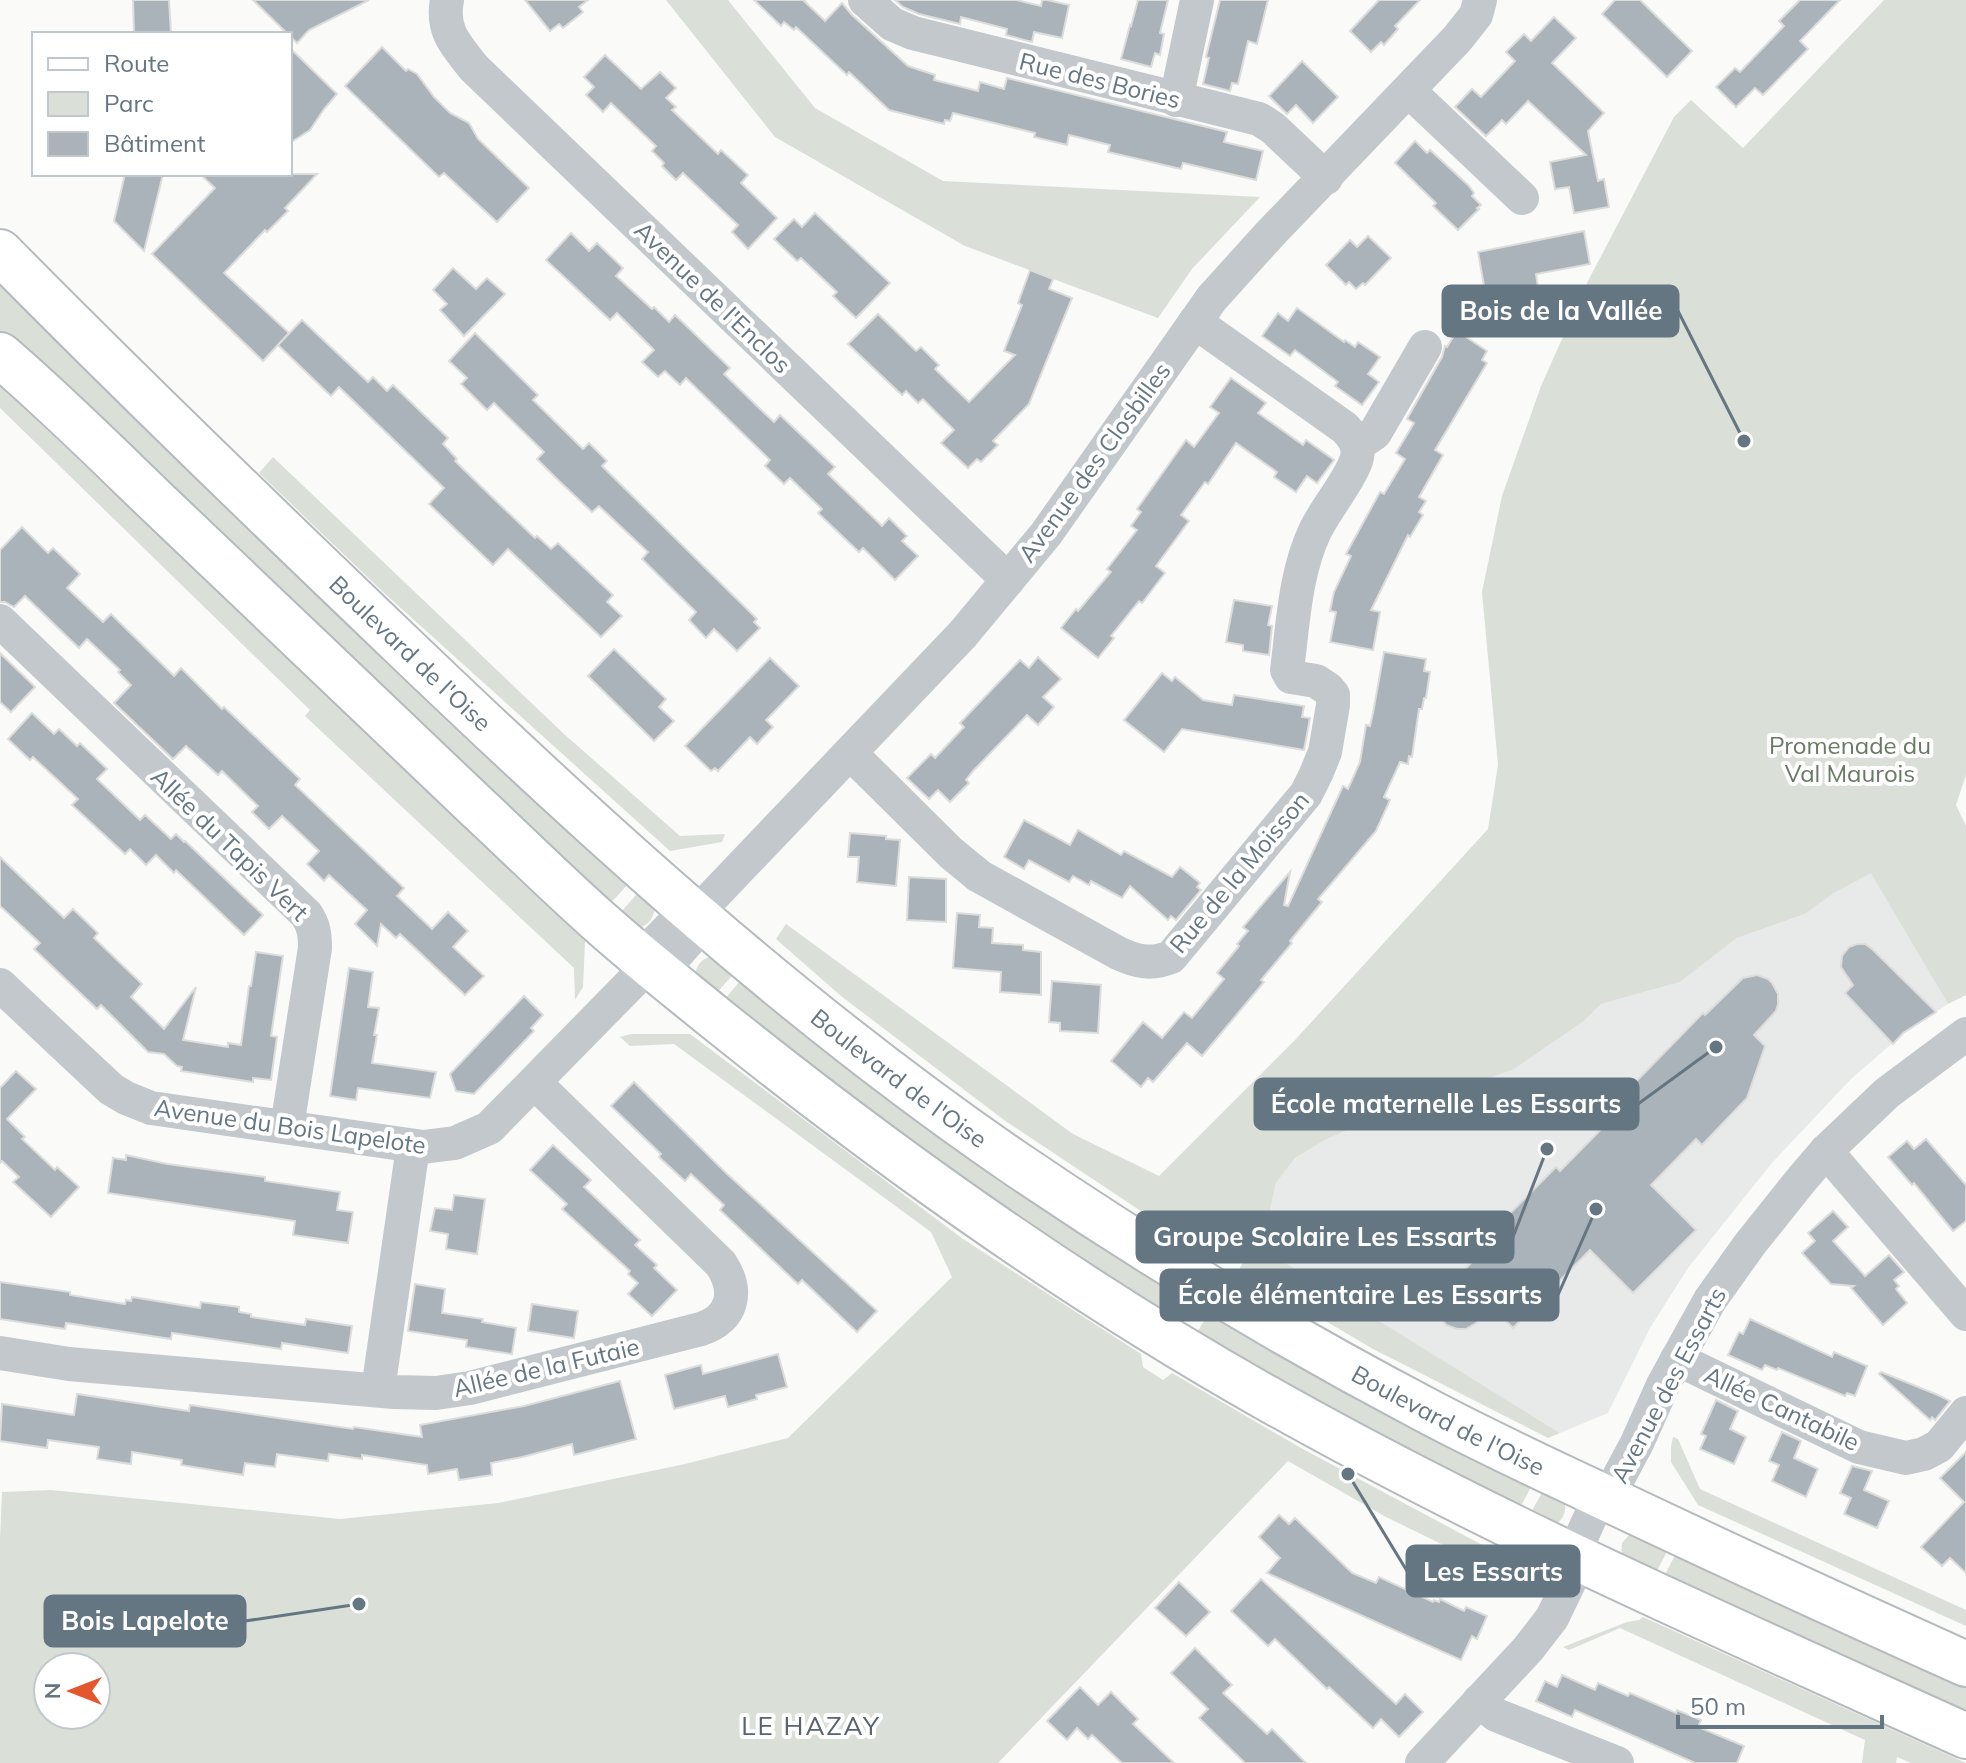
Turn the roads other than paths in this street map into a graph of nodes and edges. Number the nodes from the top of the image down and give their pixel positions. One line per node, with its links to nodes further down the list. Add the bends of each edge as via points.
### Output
1 (447, 0): 14 (street, Avenue de l'Enclos, via 445,22 451,39 474,68)
2 (865, 0): 6 (street, Rue des Bories, via 892,24 913,33)
3 (1197, 0): 6 (street)
4 (1480, 0): 5 (street, Avenue des Closbilles, via 1467,27)
5 (1409, 91): 7 (street, Avenue des Closbilles); 8 (street)
6 (1176, 100): 7 (street, Rue des Bories, via 1259,119)
7 (1326, 178): 10 (street, Avenue des Closbilles, via 1229,277)
8 (1522, 198)
9 (0, 252): 17 (main road, Boulevard de l'Oise, via 498,738)
10 (1195, 322): 13 (street, via 1345,428); 14 (street, Avenue des Closbilles)
11 (1425, 347): 13 (street, Rue de la Moisson, via 1375,433)
12 (0, 355): 18 (main road)
13 (1357, 445): 16 (street, Rue de la Moisson, via 1355,462 1305,557 1287,670 1291,677 1316,681 1333,695 1325,752 1306,794 1171,957 1134,960 979,876)
14 (1008, 580): 16 (street, Avenue des Closbilles)
15 (0, 621): 22 (street, Allée du Tapis Vert, via 309,918 315,948)
16 (850, 753): 17 (street, Avenue des Closbilles)
17 (695, 915): 18 (street, Avenue des Closbilles, via 678,919 652,946); 30 (main road, Boulevard de l'Oise, via 932,1104 1164,1260 1391,1392)
18 (650, 964): 21 (street, Avenue du Bois Lapelote); 31 (main road, via 874,1141 1100,1297 1340,1439)
19 (0, 985): 22 (street, Avenue du Bois Lapelote, via 126,1098 151,1108)
20 (1966, 1034): 24 (street, Avenue des Essarts, via 1887,1093)
21 (535, 1083): 23 (street, Avenue du Bois Lapelote, via 489,1128 455,1143); 28 (street, Allée de la Futaie, via 721,1264 731,1289 726,1313 701,1329 485,1385 436,1393)
22 (287, 1127): 23 (street, Avenue du Bois Lapelote)
23 (413, 1147): 28 (street)
24 (1826, 1151): 25 (street); 27 (street, Avenue des Essarts, via 1750,1244)
25 (1966, 1314)
26 (0, 1353): 28 (street, Allée de la Futaie, via 69,1364)
27 (1677, 1359): 29 (street, Allée Cantabile, via 1859,1447 1906,1458 1939,1446); 30 (street, Avenue des Essarts)
28 (378, 1390)
29 (1966, 1413)
30 (1607, 1499): 31 (street, Avenue des Essarts, via 1607,1517 1593,1550); 32 (main road, Boulevard de l'Oise)
31 (1580, 1560): 33 (street, Avenue des Essarts, via 1552,1618); 34 (main road)
32 (1966, 1664)
33 (1479, 1701): 35 (street, Avenue des Essarts); 36 (street, via 1496,1715)
34 (1966, 1736)
35 (1422, 1763)
36 (1617, 1763)

